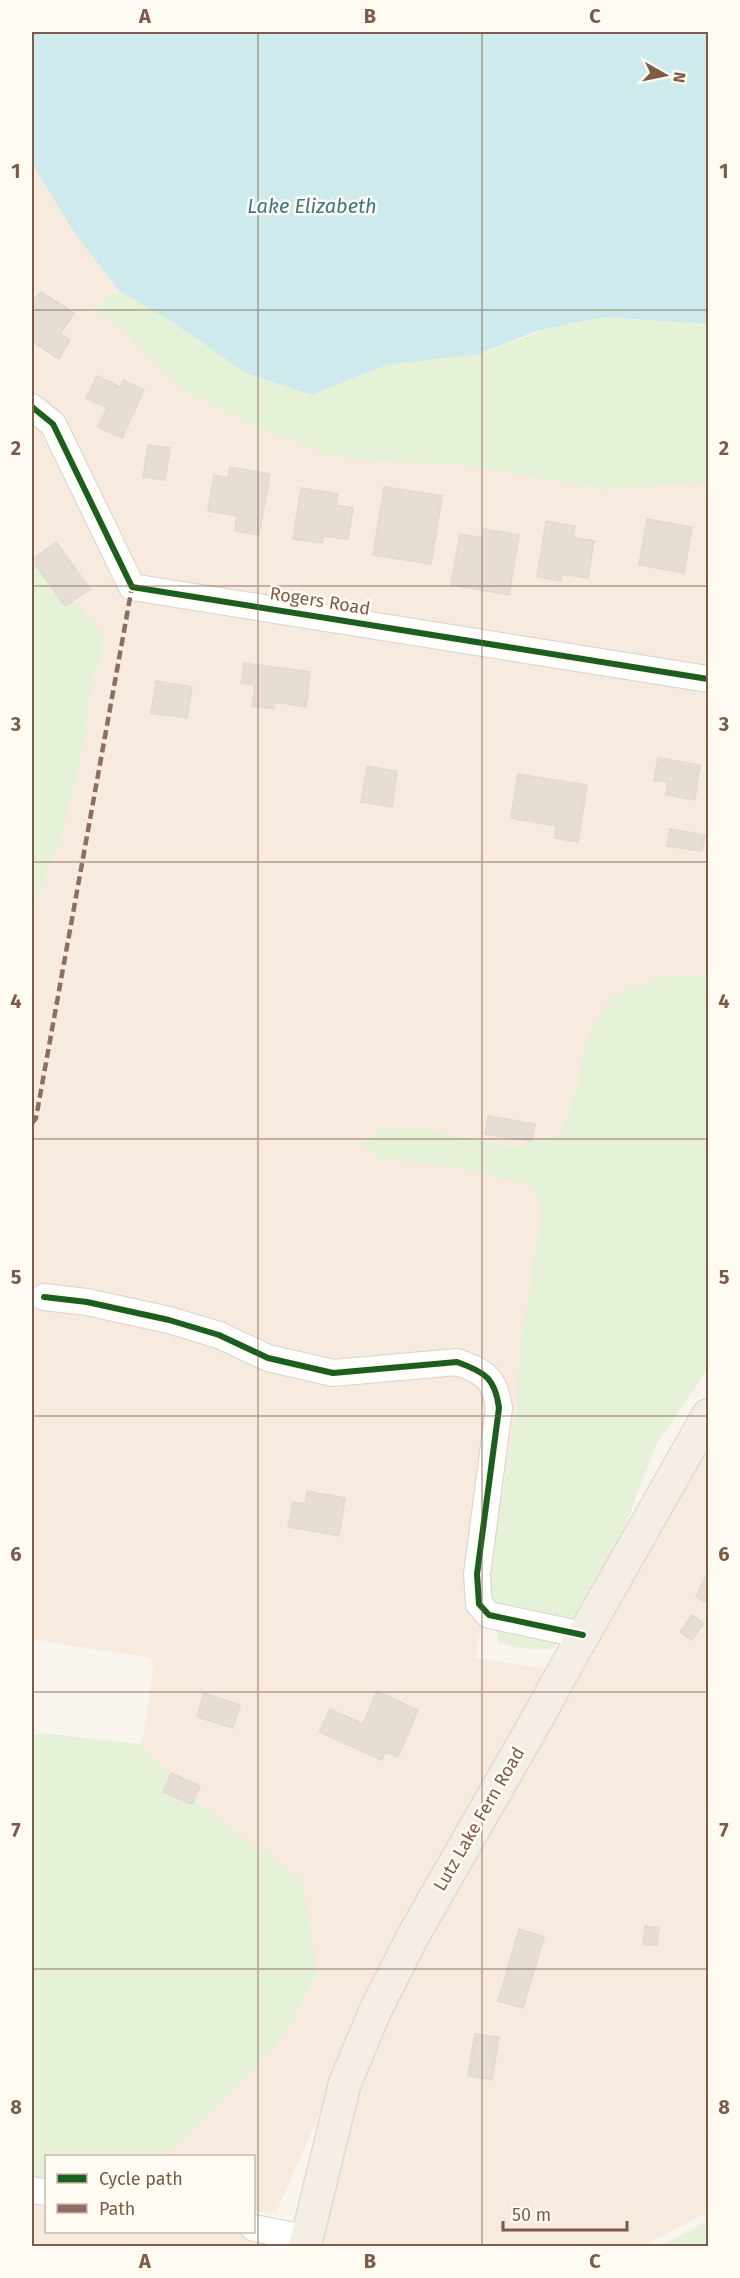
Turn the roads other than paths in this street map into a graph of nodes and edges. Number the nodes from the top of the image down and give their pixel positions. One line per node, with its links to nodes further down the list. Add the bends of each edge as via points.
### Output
1 (32, 407): 2 (street, Rogers Road, via 53,424 132,587)
2 (708, 679)
3 (44, 1297): 5 (street, via 169,1320 219,1335 268,1358 333,1373 457,1362 475,1369 489,1378 499,1408 477,1574 480,1604 489,1615)
4 (708, 1415): 5 (main road, Lutz Lake Fern Road)
5 (583, 1635): 7 (main road, Lutz Lake Fern Road, via 376,2009 345,2083)
6 (255, 2228): 7 (street)
7 (305, 2242)

